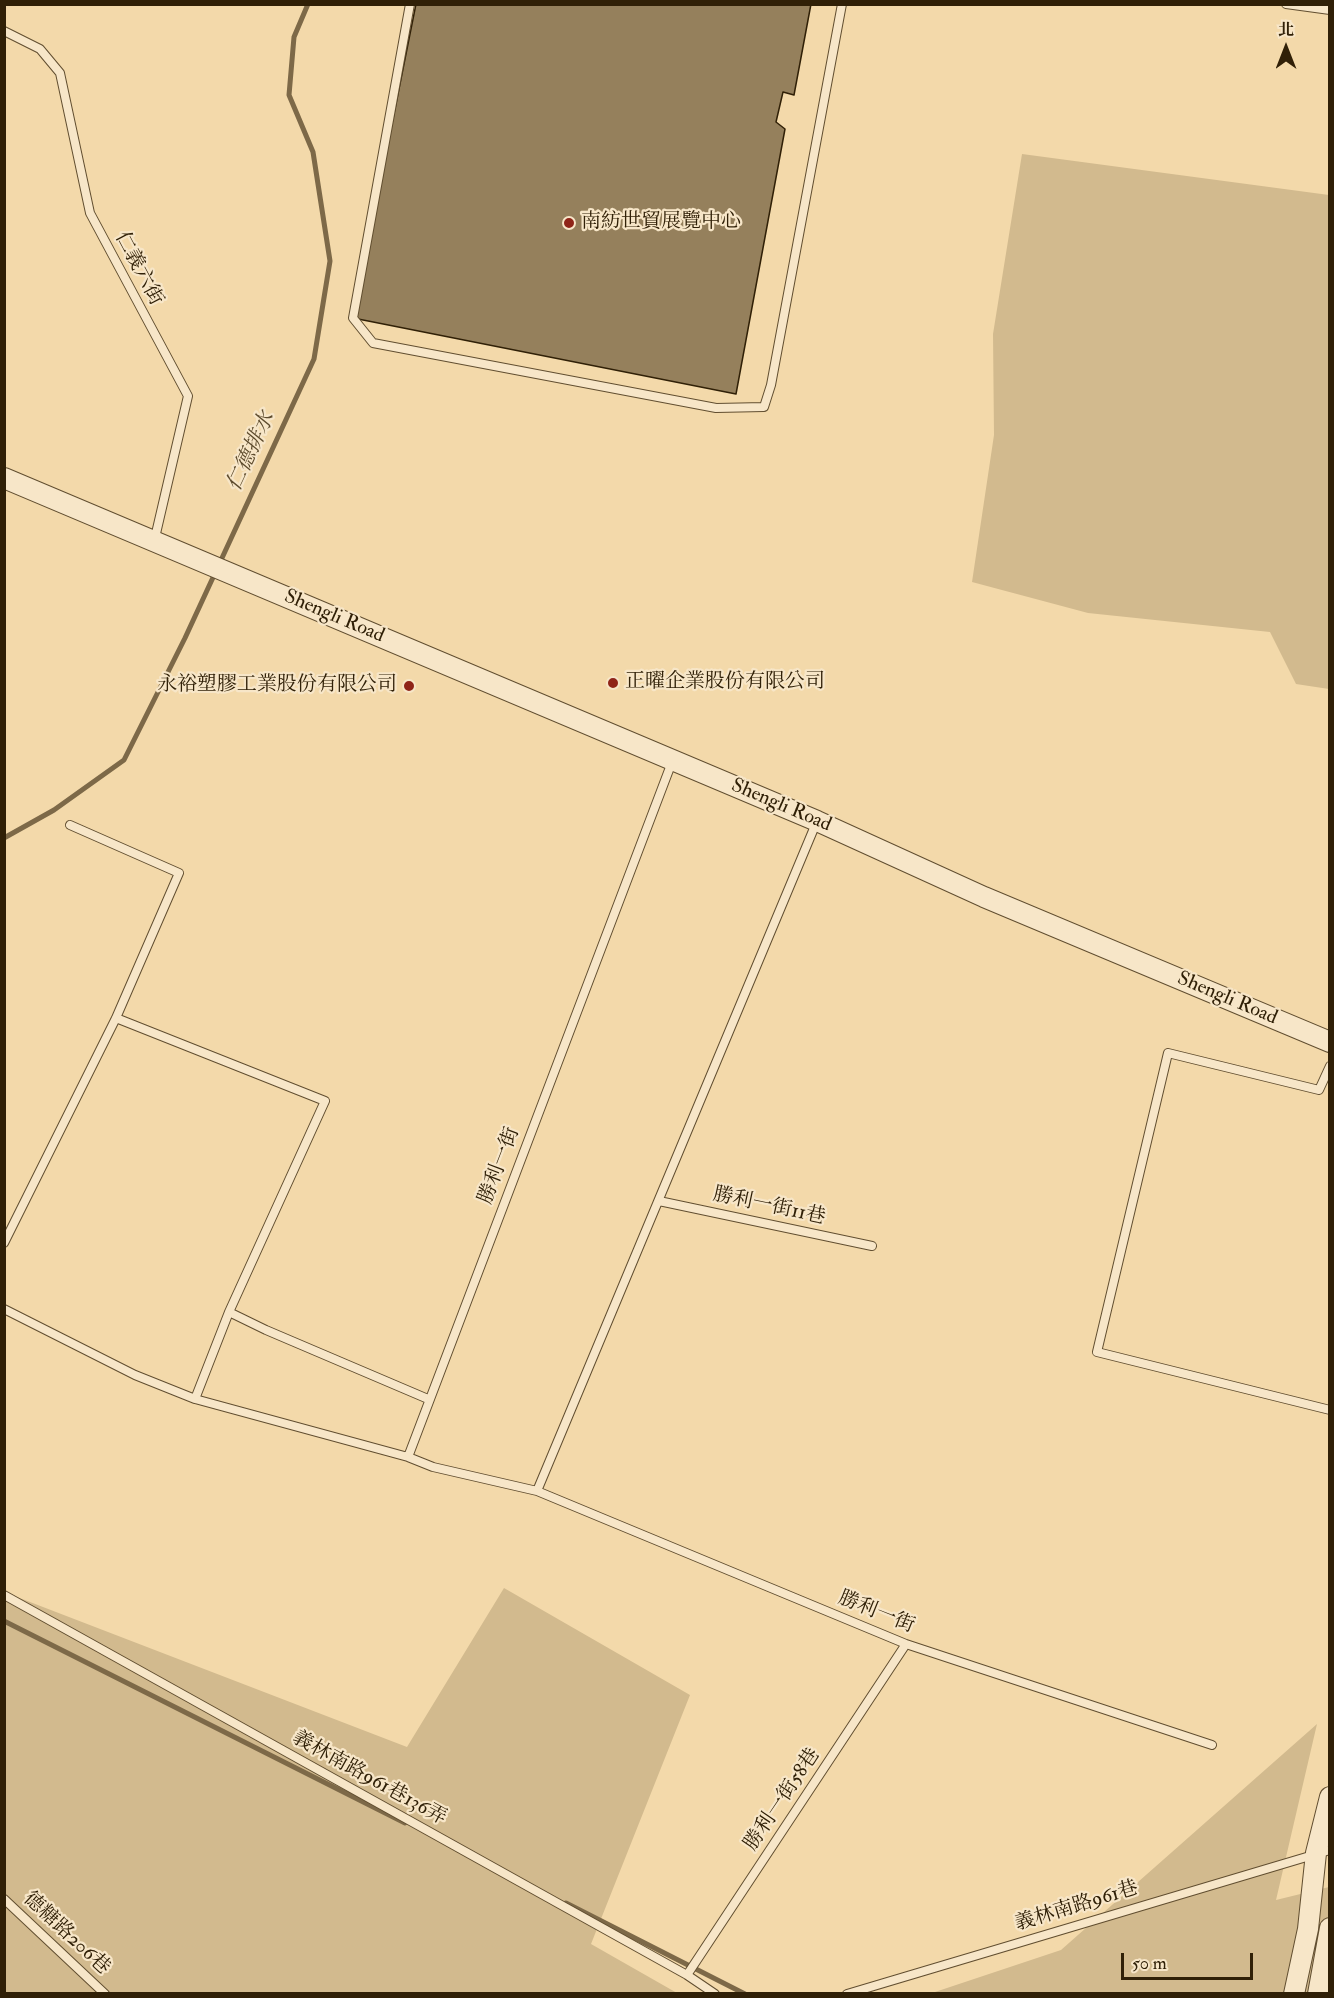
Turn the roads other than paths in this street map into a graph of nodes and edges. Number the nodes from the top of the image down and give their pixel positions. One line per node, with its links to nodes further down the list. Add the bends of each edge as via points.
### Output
1 (410, 4): 2 (lane, via 353,318 373,343 726,408 764,407 771,385)
2 (842, 4)
3 (1286, 4): 4 (lane)
4 (1329, 10)
5 (4, 31): 7 (lane, 仁義六街, via 40,49 60,74 90,213 188,396)
6 (4, 478): 7 (street)
7 (154, 543): 8 (street, Shengli Road, via 202,560)
8 (672, 762): 9 (street, Shengli Road); 20 (lane, 勝利一街)
9 (817, 821): 12 (street, Shengli Road, via 984,897); 14 (lane)
10 (70, 825): 11 (lane, via 178,873)
11 (116, 1018): 15 (lane); 18 (lane, via 325,1101)
12 (1329, 1042)
13 (1329, 1066): 21 (lane, via 1319,1090 1167,1053 1097,1352)
14 (659, 1201): 16 (lane, 勝利一街11巷); 23 (lane)
15 (4, 1243)
16 (872, 1246)
17 (4, 1309): 19 (lane, via 135,1375)
18 (229, 1312): 19 (lane); 20 (lane)
19 (195, 1399): 22 (lane)
20 (428, 1399): 22 (lane, 勝利一街)
21 (1329, 1410)
22 (408, 1457): 23 (lane, 勝利一街, via 433,1467)
23 (537, 1491): 25 (lane, 勝利一街)
24 (4, 1595): 31 (lane, 義林南路961巷136弄)
25 (906, 1644): 26 (lane, 勝利一街); 31 (lane, 勝利一街58巷)
26 (1212, 1745)
27 (1329, 1797): 28 (street)
28 (1323, 1851): 34 (lane, 義林南路961巷); 35 (street)
29 (4, 1899): 32 (lane, 德糖路206巷)
30 (1329, 1928): 36 (street)
31 (688, 1974): 33 (lane, 義林南路961巷136弄)
32 (105, 1994)
33 (716, 1994)
34 (847, 1994)
35 (1294, 1994)
36 (1318, 1994)

